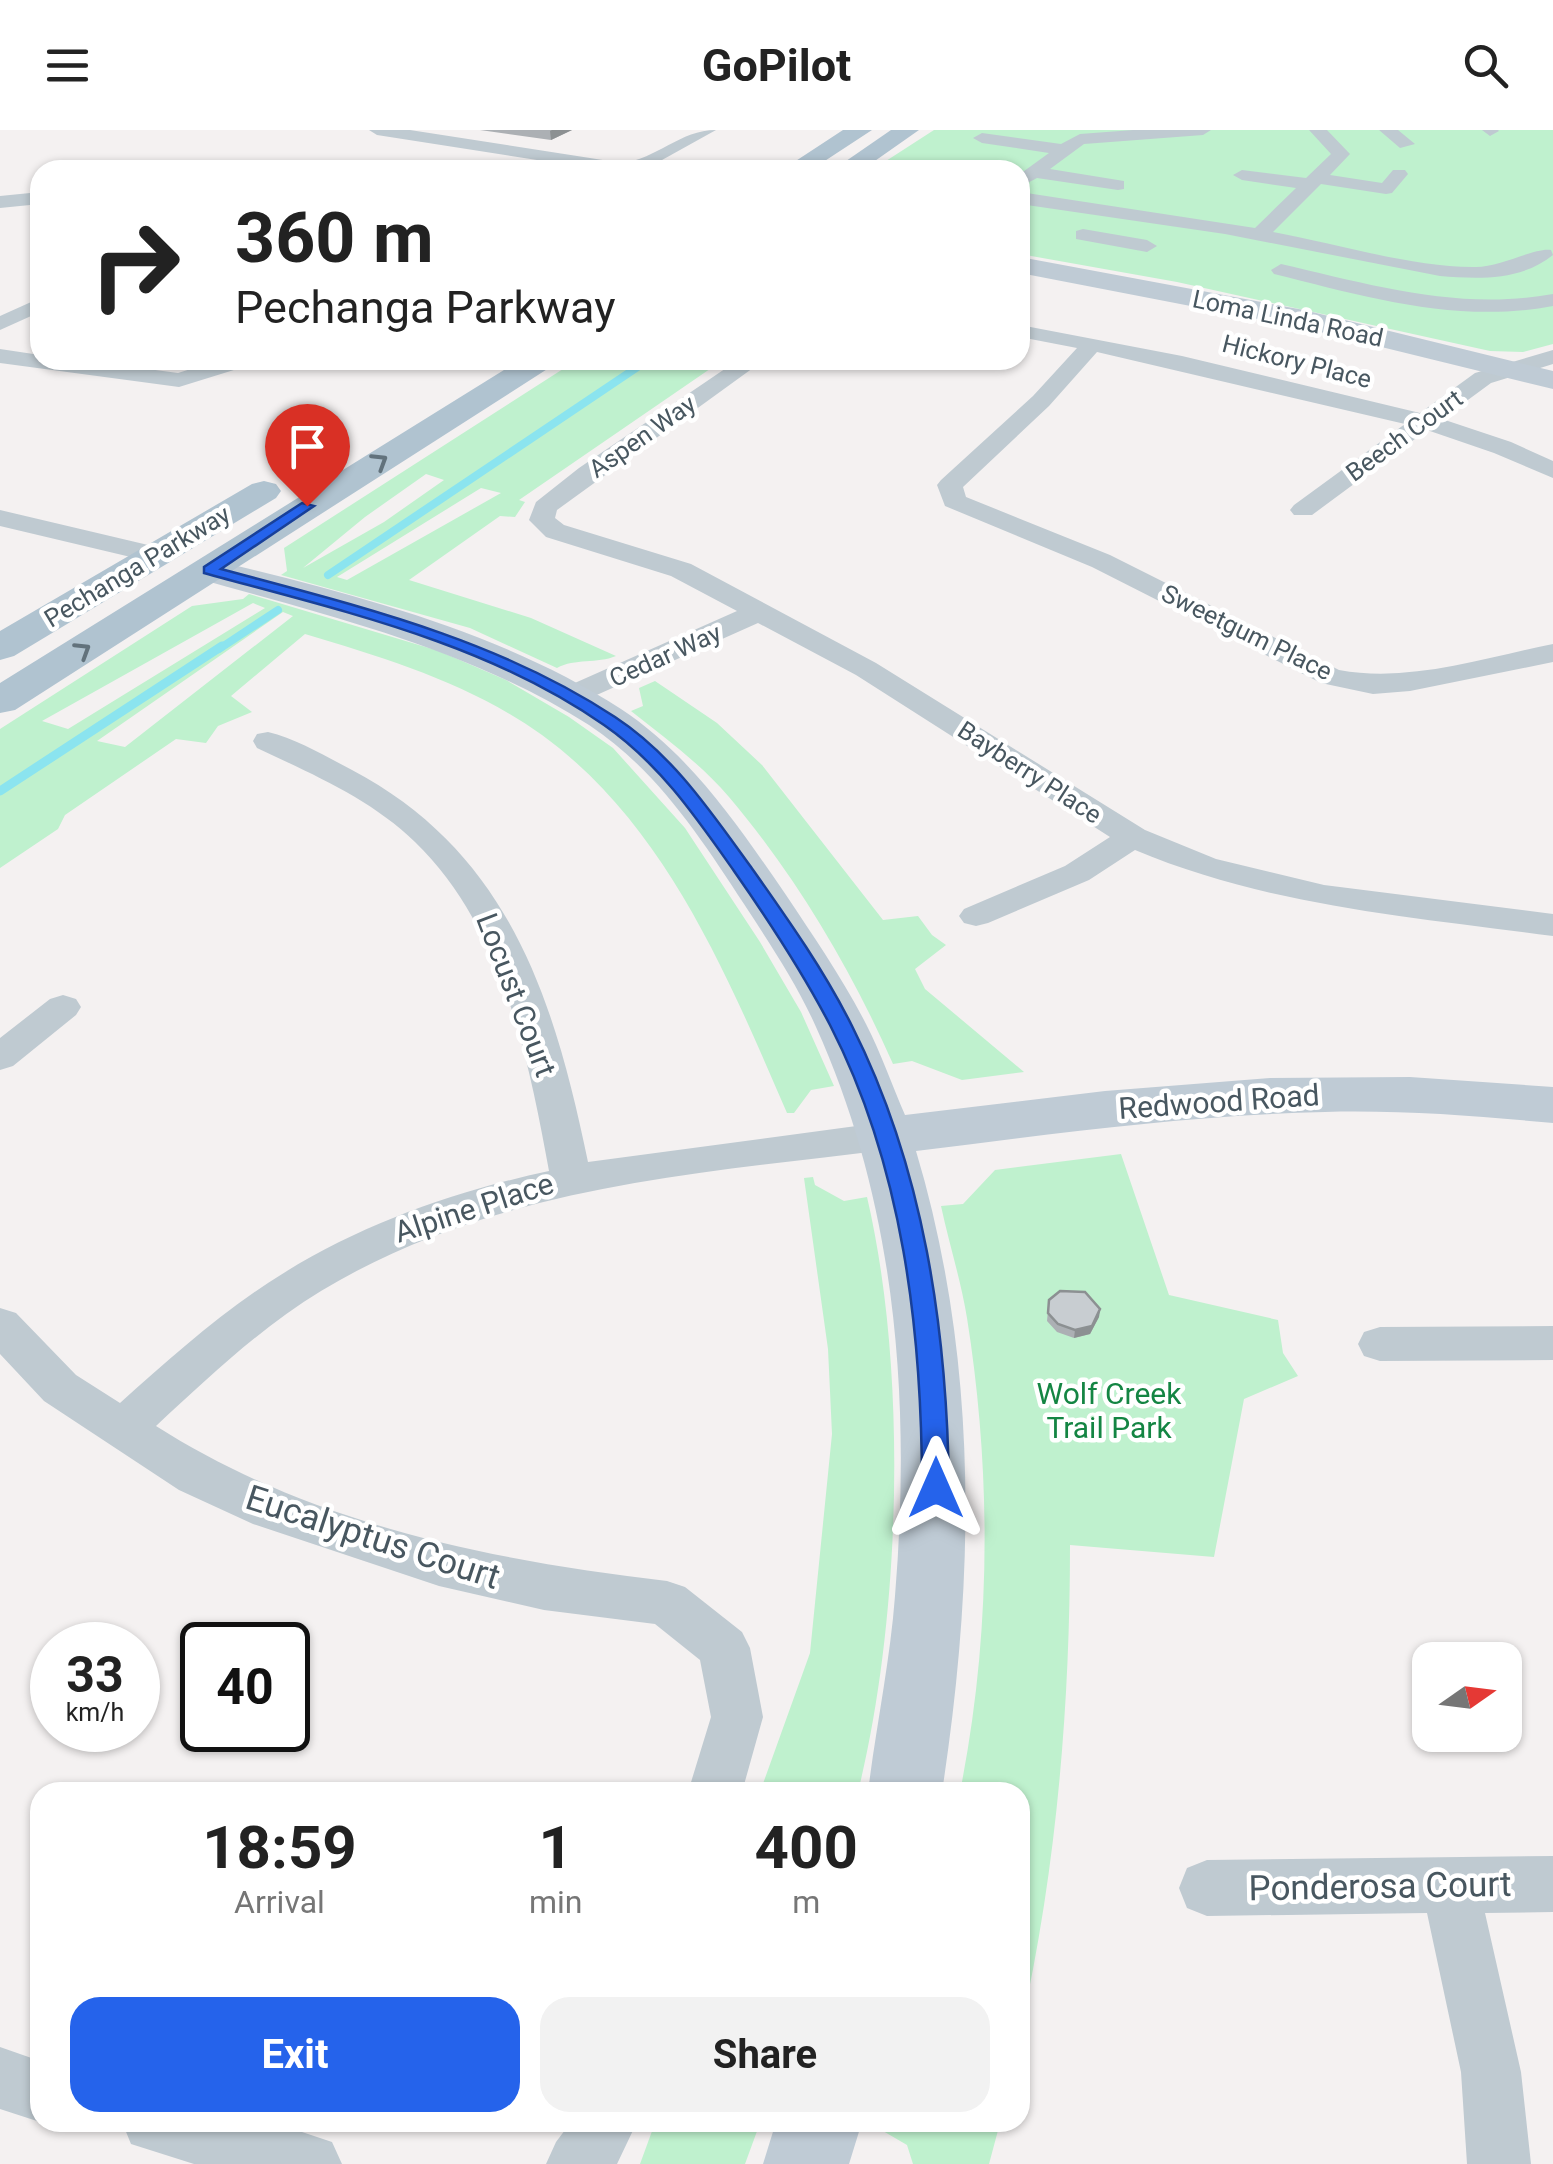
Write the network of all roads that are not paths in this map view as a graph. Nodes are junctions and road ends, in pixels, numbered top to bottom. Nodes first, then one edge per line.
1 (377, 130) edge
2 (708, 130) edge
3 (860, 130) edge
4 (907, 130) edge
5 (1204, 130) edge
6 (1318, 130) edge
7 (1386, 130) edge
8 (1116, 132) edge
9 (982, 138) dead end
10 (1406, 144) dead end
11 (1071, 146) junction
12 (1139, 153) dead end
13 (570, 160) edge
14 (650, 160) edge
15 (810, 160) edge
16 (860, 160) edge
17 (1242, 175) dead end
18 (1030, 177) edge
19 (1030, 182) edge
20 (1313, 182) junction
21 (1030, 184) edge
22 (1118, 184) dead end
23 (1386, 189) dead end
24 (30, 199) edge
25 (1208, 201) dead end
26 (1, 202) edge
27 (1181, 221) junction
28 (1355, 228) dead end
29 (1056, 230) dead end
30 (1260, 234) junction
31 (1147, 246) junction
32 (1319, 246) junction
33 (1551, 246) edge
34 (1128, 263) dead end
35 (1030, 267) edge
36 (1281, 270) junction
37 (1500, 270) junction
38 (1263, 286) dead end
39 (1553, 291) edge
40 (1553, 300) edge
41 (30, 309) edge
42 (0, 324) edge
43 (1030, 332) edge
44 (1092, 344) junction
45 (0, 356) edge
46 (1553, 356) edge
47 (30, 360) edge
48 (1510, 369) junction
49 (104, 370) edge
50 (210, 370) edge
51 (525, 370) edge
52 (737, 370) edge
53 (1553, 380) edge
54 (1424, 422) junction
55 (1553, 472) edge
56 (288, 476) dead end
57 (1303, 510) dead end
58 (0, 518) edge
59 (542, 520) joint
60 (156, 556) junction
61 (209, 570) junction
62 (759, 612) junction
63 (0, 648) edge
64 (1553, 652) edge
65 (570, 696) junction
66 (0, 701) edge
67 (268, 741) dead end
68 (1133, 837) junction
69 (976, 916) dead end
70 (1553, 925) edge
71 (63, 1007) dead end
72 (0, 1057) edge
73 (1553, 1104) edge
74 (886, 1136) junction
75 (571, 1176) junction
76 (0, 1325) edge
77 (1553, 1343) edge
78 (1380, 1344) dead end
79 (124, 1428) junction
80 (717, 1782) edge
81 (907, 1782) edge
82 (1553, 1884) edge
83 (1450, 1886) junction
84 (1207, 1888) dead end
85 (0, 2078) edge
86 (30, 2088) edge
87 (190, 2132) edge
88 (599, 2132) edge
89 (816, 2132) edge
90 (310, 2164) edge
91 (578, 2164) edge
92 (806, 2164) edge
93 (1499, 2164) edge

1 - 13 street
2 - 14 street
3 - 15 main road
4 - 16 main road
5 - 8 street
6 - 20 street
7 - 10 street
8 - 11 street
9 - 11 street
11 - 12 street
11 - 18 street
17 - 20 street
19 - 22 street
20 - 23 street
20 - 30 street
21 - 27 street
24 - 26 street
25 - 27 street
27 - 30 street
27 - 31 street
28 - 32 street
29 - 31 street
30 - 32 street
31 - 34 street
32 - 36 street
32 - 37 street
33 - 37 street
35 - 48 street, Loma Linda Road
36 - 38 street
36 - 40 street
37 - 39 street
41 - 42 street
43 - 44 street, Hickory Place
44 - 54 street, Hickory Place
44 - 64 street, Sweetgum Place
45 - 47 street
46 - 48 street, Beech Court
48 - 53 street, Loma Linda Road
48 - 54 street, Beech Court
49 - 50 street
61 -> 51 main road, Pechanga Parkway
52 - 59 street, Aspen Way
54 - 55 street, Hickory Place
54 - 57 street, Beech Court
56 - 60 main road, Pechanga Parkway
58 - 60 street
59 - 62 street, Bayberry Place
60 - 61 main road
60 - 63 main road, Pechanga Parkway
61 - 65 street
66 -> 61 main road, Pechanga Parkway
62 - 65 street, Cedar Way
62 - 68 street, Bayberry Place
65 - 74 street
67 - 75 street, Locust Court
68 - 69 street
68 - 70 street, Bayberry Place
71 - 72 street
73 - 74 street, Redwood Road
74 - 75 street, Alpine Place
74 - 81 street
75 - 79 street, Alpine Place
76 - 79 street, Eucalyptus Court
77 - 78 street
79 - 80 street, Eucalyptus Court
82 - 83 street, Ponderosa Court
83 - 84 street, Ponderosa Court
83 - 93 street
85 - 86 street
87 - 90 street
88 - 91 street
89 - 92 street

